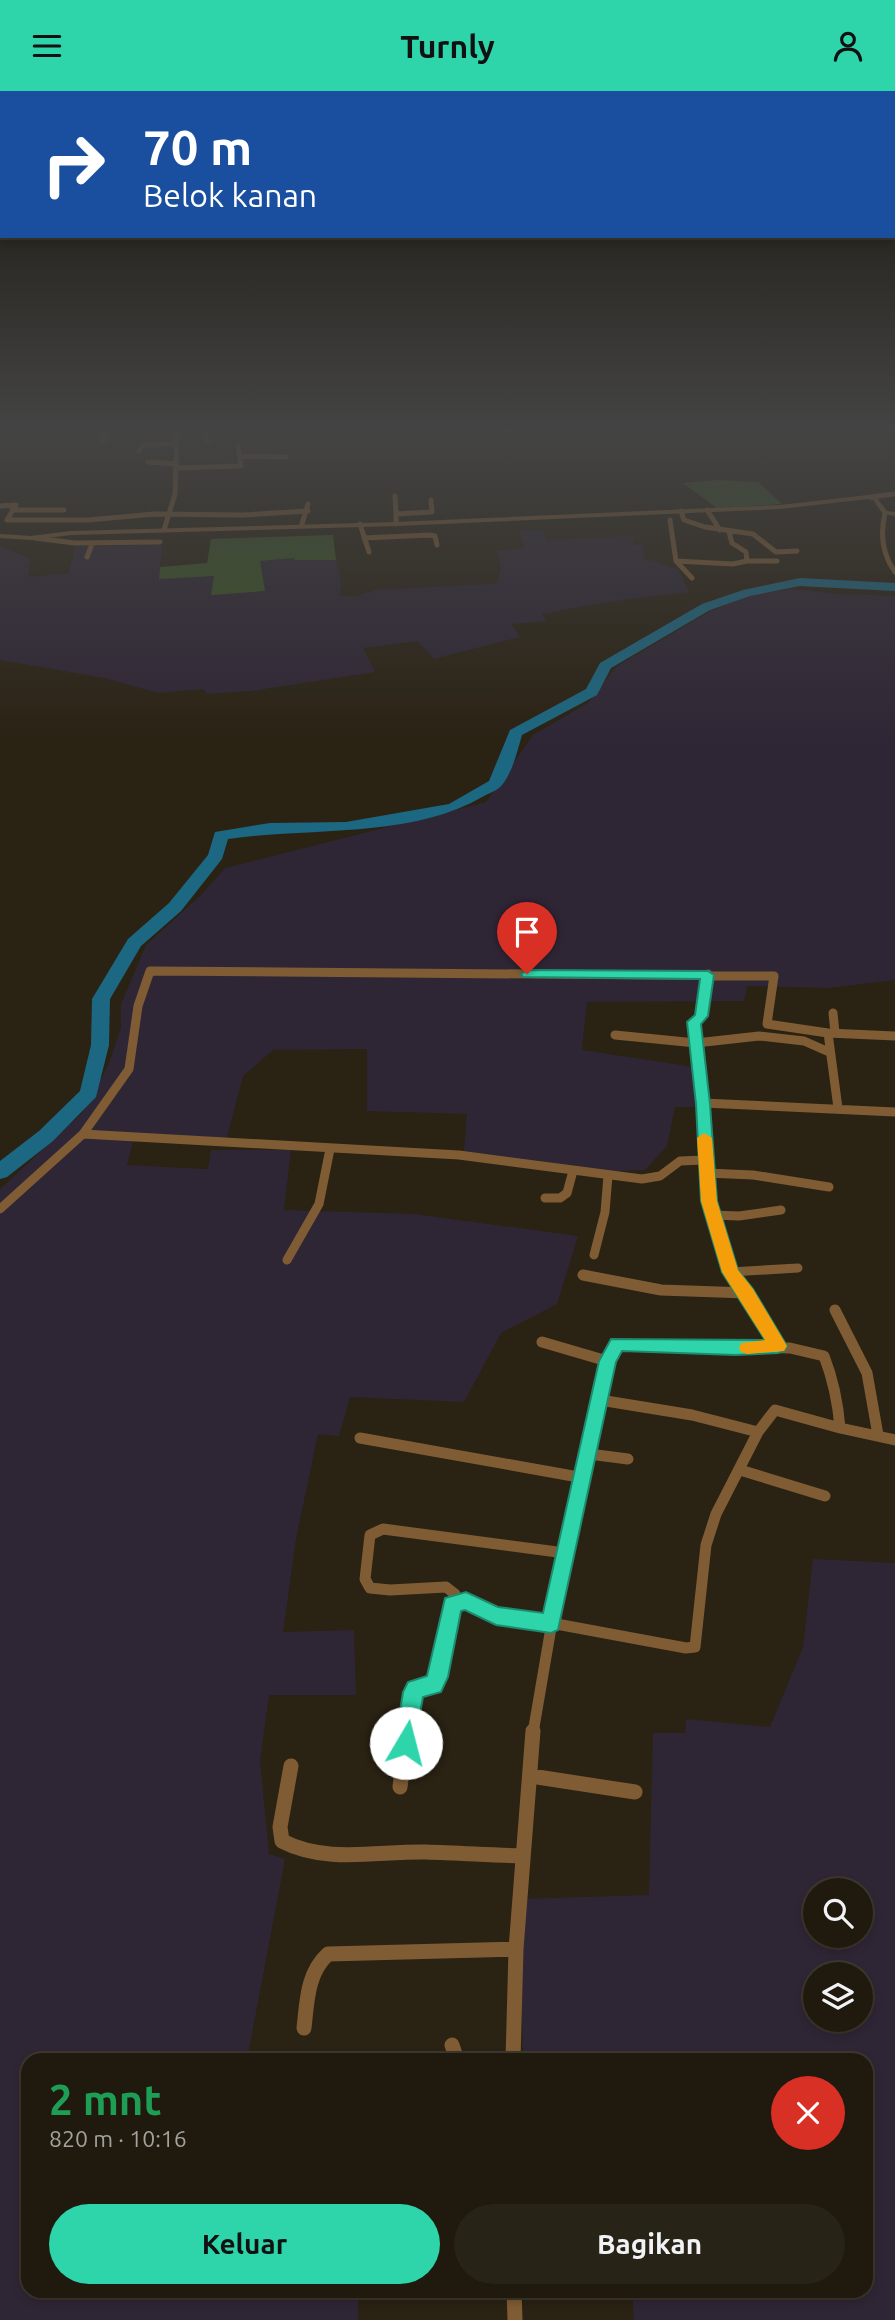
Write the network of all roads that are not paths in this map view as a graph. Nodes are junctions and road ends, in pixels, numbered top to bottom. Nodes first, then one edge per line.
1 (42, 536) edge
2 (364, 536) edge
3 (432, 536) edge
4 (672, 536) edge
5 (730, 536) edge
6 (756, 536) edge
7 (882, 536) edge
8 (160, 542) dead end
9 (92, 544) junction
10 (437, 545) dead end
11 (797, 551) dead end
12 (369, 552) dead end
13 (87, 557) dead end
14 (676, 561) junction
15 (747, 561) junction
16 (777, 561) dead end
17 (895, 572) edge
18 (692, 578) dead end
19 (708, 975) junction
20 (832, 1013) dead end
21 (832, 1033) junction
22 (615, 1035) dead end
23 (895, 1036) edge
24 (696, 1042) junction
25 (829, 1052) junction
26 (703, 1104) junction
27 (838, 1108) junction
28 (895, 1112) edge
29 (83, 1134) junction
30 (330, 1149) junction
31 (705, 1160) junction
32 (573, 1171) junction
33 (706, 1173) junction
34 (608, 1176) junction
35 (829, 1187) dead end
36 (545, 1198) dead end
37 (0, 1209) edge
38 (781, 1210) dead end
39 (712, 1215) junction
40 (594, 1255) dead end
41 (288, 1260) dead end
42 (798, 1268) dead end
43 (730, 1272) junction
44 (583, 1275) dead end
45 (747, 1293) junction
46 (835, 1310) dead end
47 (542, 1342) dead end
48 (778, 1346) junction
49 (607, 1361) junction
50 (600, 1400) junction
51 (840, 1428) junction
52 (758, 1432) junction
53 (878, 1435) junction
54 (360, 1438) dead end
55 (895, 1440) edge
56 (589, 1454) junction
57 (628, 1459) dead end
58 (740, 1470) junction
59 (584, 1478) junction
60 (825, 1496) dead end
61 (565, 1553) junction
62 (456, 1602) junction
63 (551, 1623) junction
64 (291, 1766) dead end
65 (531, 1776) junction
66 (400, 1787) dead end
67 (635, 1792) dead end
68 (523, 1856) junction
69 (516, 1949) junction
70 (304, 2028) dead end
71 (513, 2053) edge
72 (514, 2298) edge
73 (515, 2320) edge

1 - 9 street
2 - 12 street
3 - 10 street
4 - 14 street
5 - 15 street
6 - 11 street
7 - 17 street
8 - 9 street
9 - 13 street
14 - 15 street
14 - 18 street
15 - 16 street
19 - 21 street
19 - 24 street
19 - 29 street
20 - 21 street
21 - 23 street
21 - 25 street
22 - 24 street
24 - 25 street
24 - 26 street
25 - 27 street
26 - 27 street
26 - 31 street
27 - 28 street
29 - 30 street
29 - 37 street
30 - 32 street
30 - 41 street
31 - 33 street
31 - 34 street
32 - 34 street
32 - 36 street
33 - 35 street
33 - 39 street
34 - 40 street
38 - 39 street
39 - 43 street
42 - 43 street
43 - 45 street
44 - 45 street
45 - 48 street
46 - 53 street
47 - 49 street
48 - 49 street
48 - 51 street
49 - 50 street
50 - 52 street
50 - 56 street
51 - 52 street
51 - 53 street
52 - 58 street
53 - 55 street
54 - 59 street
56 - 57 street
56 - 59 street
58 - 60 street
58 - 63 street
59 - 61 street
61 - 62 street
61 - 63 street
62 - 63 street
62 - 66 street
63 - 65 street
64 - 68 street
65 - 67 street
65 - 68 street
68 - 69 street
69 - 70 street
69 - 71 street
72 - 73 street

